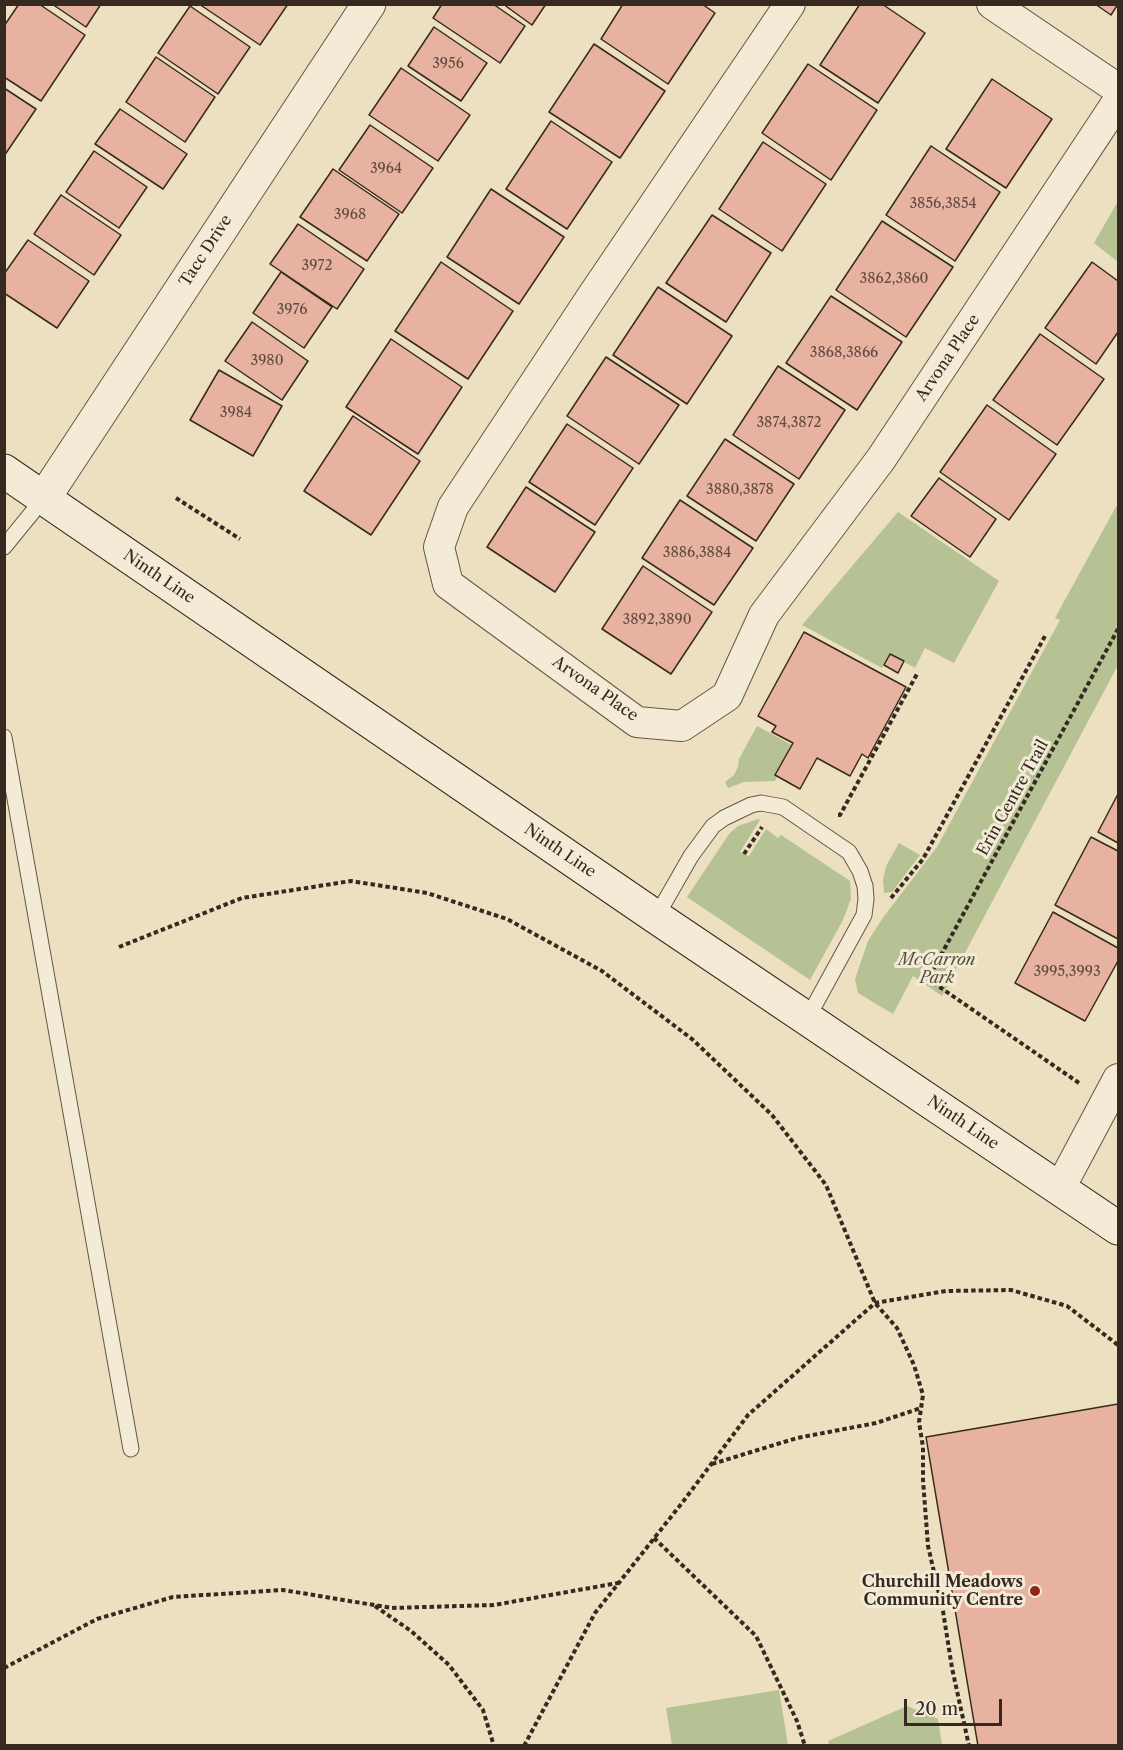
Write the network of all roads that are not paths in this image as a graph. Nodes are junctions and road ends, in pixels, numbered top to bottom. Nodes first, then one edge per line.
1 (369, 4) edge
2 (790, 4) edge
3 (992, 4) edge
4 (1119, 89) edge
5 (1119, 101) edge
6 (4, 471) edge
7 (44, 498) junction
8 (4, 547) edge
9 (4, 737) edge
10 (656, 917) junction
11 (807, 1019) junction
12 (1119, 1079) edge
13 (1060, 1188) junction
14 (1119, 1228) edge
15 (131, 1449) dead end

1 - 7 main road, Tacc Drive
2 - 5 street, Arvona Place
3 - 4 street
6 - 7 main road, Ninth Line
7 - 8 lane
7 - 10 main road, Ninth Line
9 - 15 lane
10 - 11 main road, Ninth Line
10 - 11 lane
11 - 13 main road, Ninth Line
12 - 13 street
13 - 14 main road, Ninth Line

